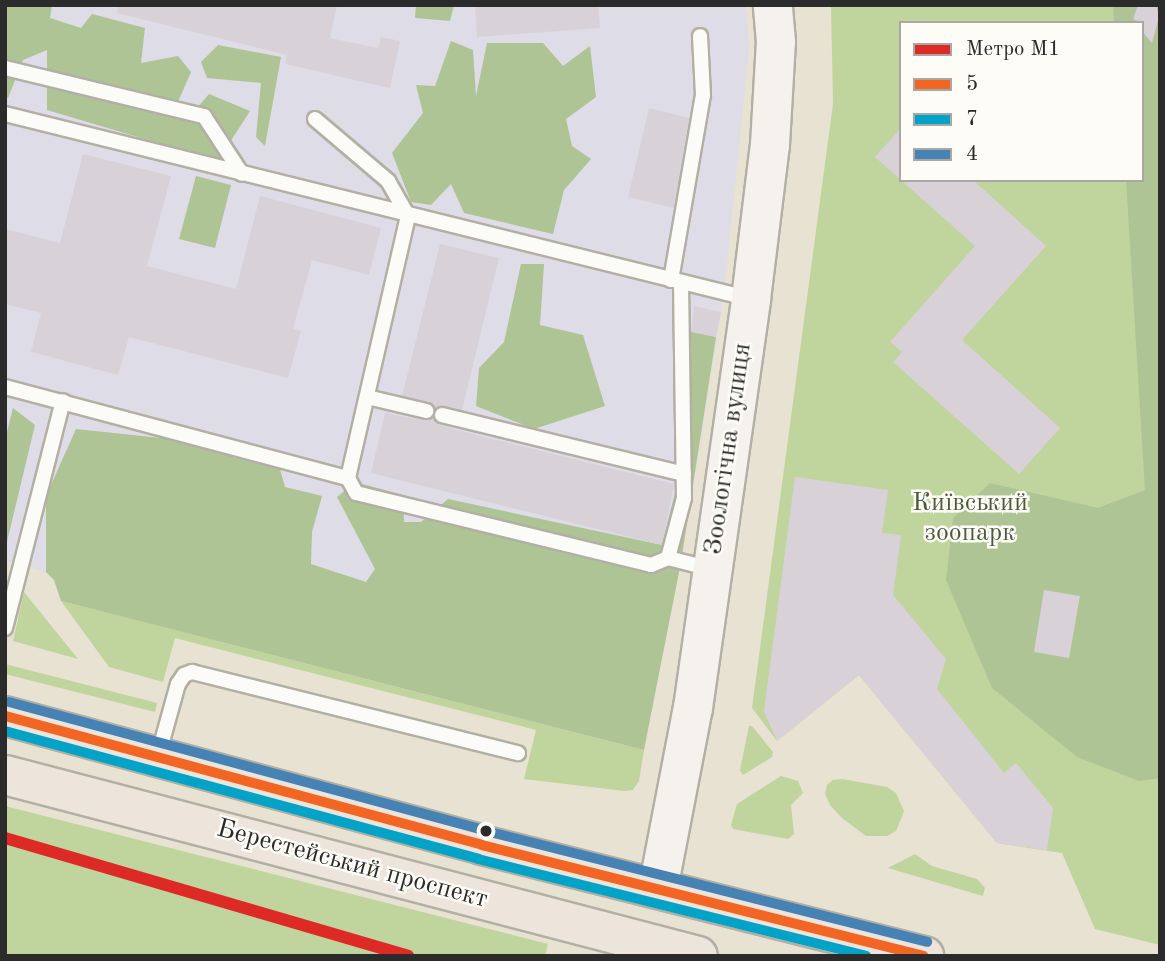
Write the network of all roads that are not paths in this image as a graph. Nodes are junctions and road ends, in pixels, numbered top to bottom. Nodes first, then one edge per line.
1 (773, 5) edge
2 (700, 36) dead end
3 (5, 68) edge
4 (5, 114) edge
5 (315, 119) dead end
6 (242, 174) junction
7 (408, 216) junction
8 (676, 281) junction
9 (751, 299) junction
10 (5, 387) edge
11 (367, 397) junction
12 (62, 401) junction
13 (426, 411) dead end
14 (442, 415) dead end
15 (684, 474) junction
16 (348, 478) junction
17 (668, 558) junction
18 (711, 569) junction
19 (5, 628) edge
20 (5, 716) edge
21 (518, 753) dead end
22 (158, 757) junction
23 (5, 775) edge
24 (659, 889) junction
25 (698, 956) edge
26 (924, 956) edge

1 - 9 street, Зоологічна вулиця
2 - 8 lane
3 - 6 lane
4 - 6 lane
5 - 7 lane
6 - 7 lane
7 - 8 lane
7 - 11 lane
8 - 9 lane
8 - 15 lane
9 - 18 street, Зоологічна вулиця
10 - 12 lane
11 - 13 lane
11 - 16 lane
12 - 16 lane
12 - 19 lane
14 - 15 lane
15 - 17 lane
16 - 17 lane
17 - 18 lane
18 - 24 street, Зоологічна вулиця
20 - 22 main road, Берестейський проспект
21 - 22 lane
22 - 24 main road, Берестейський проспект
23 - 25 main road, Берестейський проспект
24 - 26 main road, Берестейський проспект

